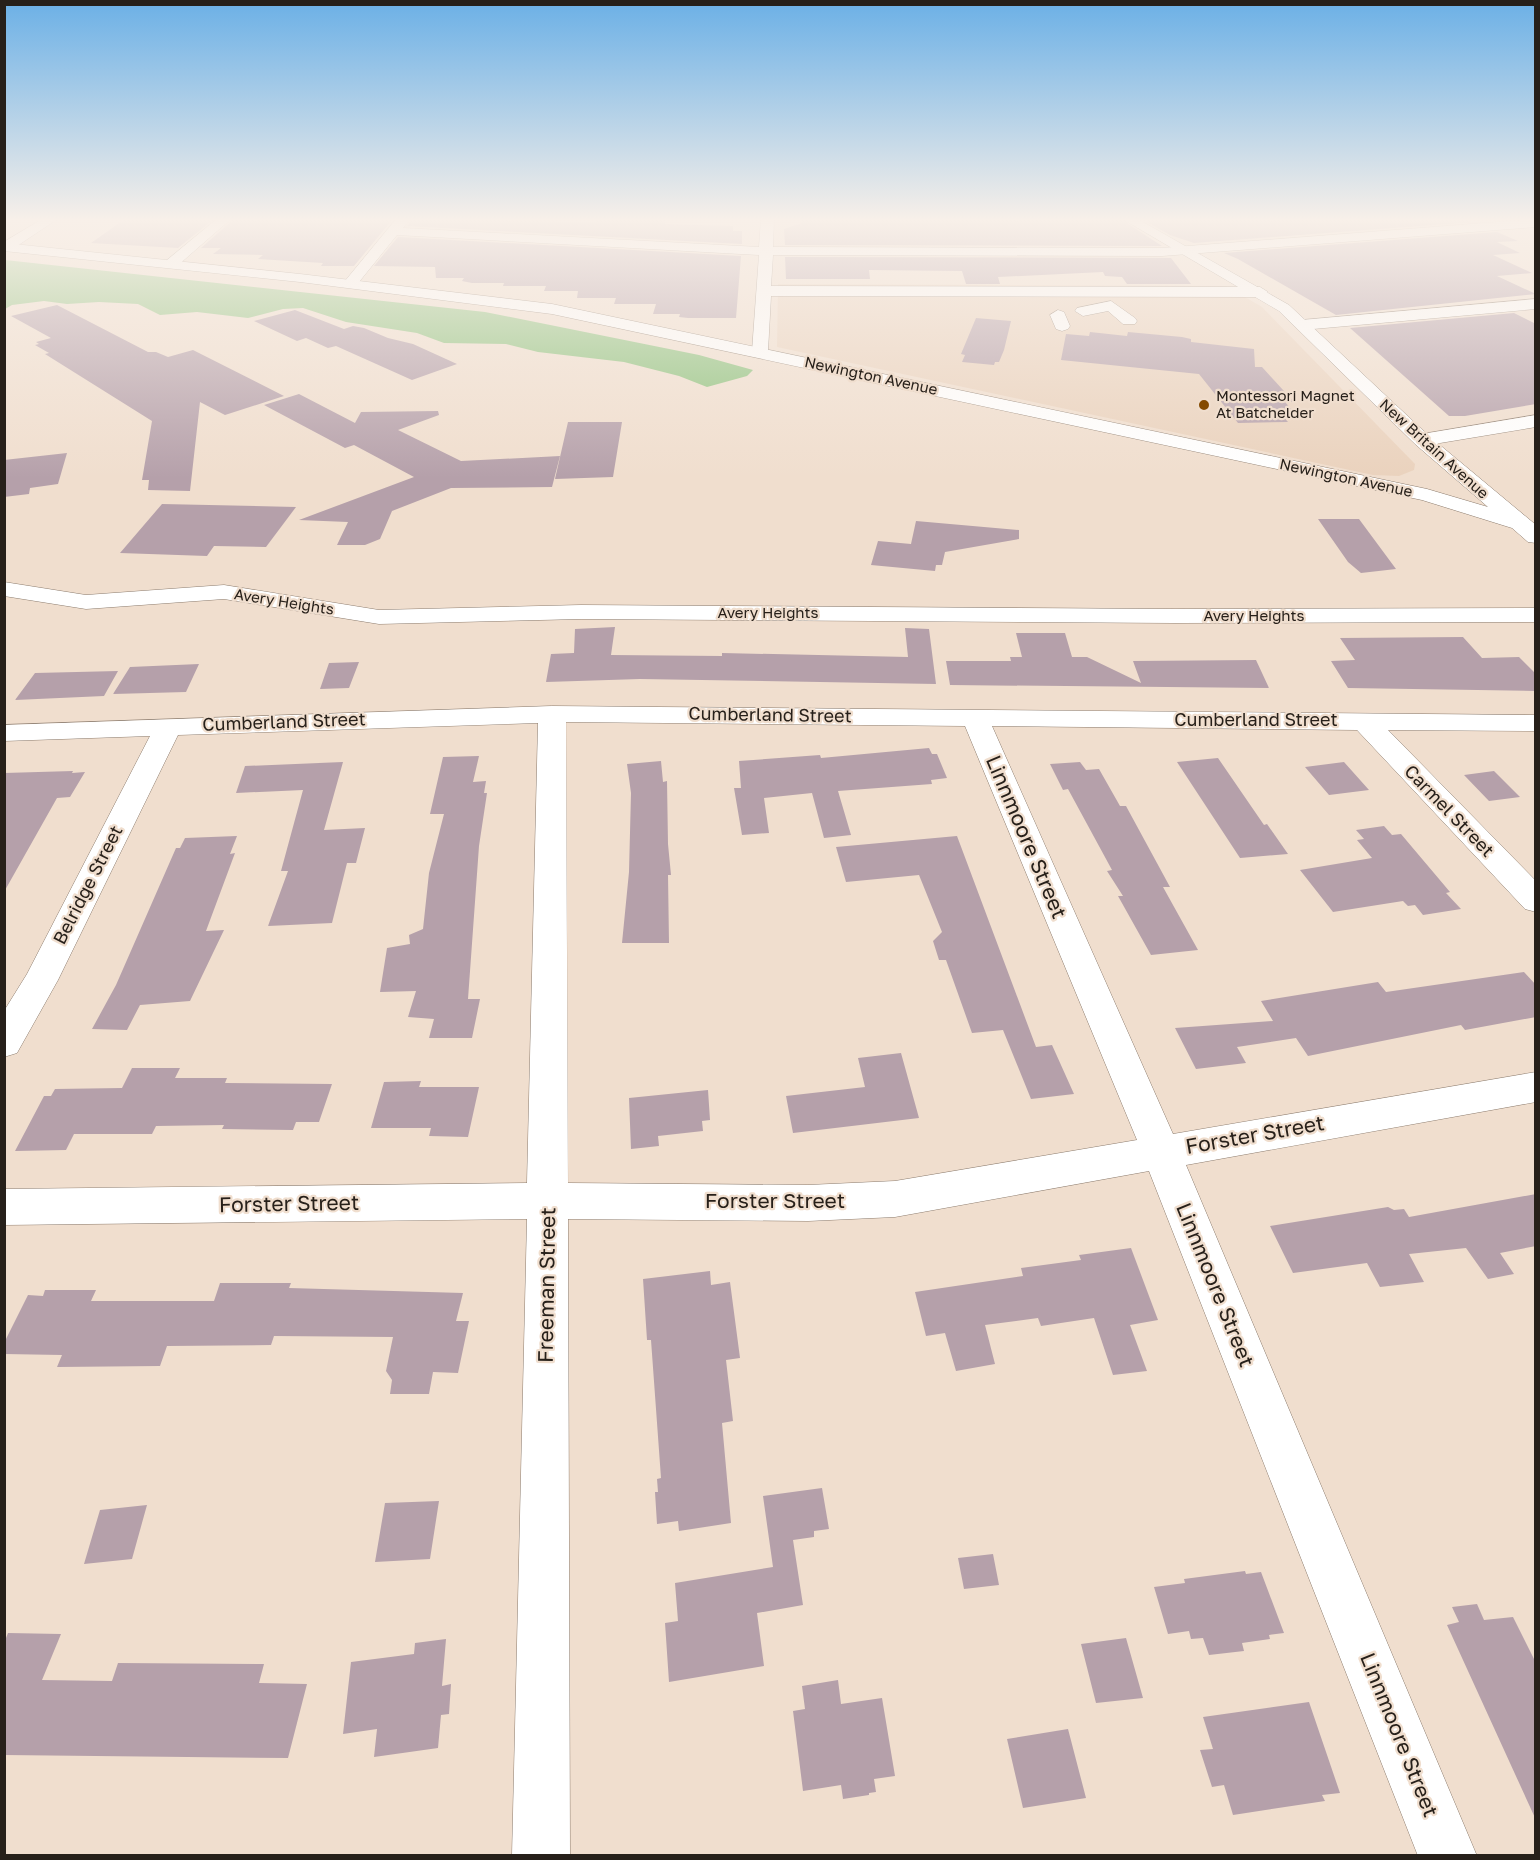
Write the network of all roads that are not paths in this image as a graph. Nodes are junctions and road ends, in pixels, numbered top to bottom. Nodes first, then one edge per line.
1 (518, 305) edge
2 (763, 305) edge
3 (1279, 305) edge
4 (1527, 305) edge
5 (1054, 318) dead end
6 (1129, 321) dead end
7 (1302, 325) junction
8 (760, 351) junction
9 (1536, 421) edge
10 (1422, 440) junction
11 (1525, 522) edge
12 (1536, 530) edge
13 (1536, 537) edge
14 (4, 590) edge
15 (1536, 615) edge
16 (552, 714) junction
17 (975, 718) junction
18 (1363, 720) junction
19 (1536, 723) edge
20 (169, 726) junction
21 (4, 733) edge
22 (1536, 901) edge
23 (4, 1043) edge
24 (1536, 1087) edge
25 (1161, 1151) junction
26 (548, 1201) junction
27 (4, 1207) edge
28 (541, 1856) edge
29 (1448, 1856) edge

1 - 8 street, Newington Avenue
2 - 8 street
3 - 7 street, New Britain Avenue
4 - 7 street
5 - 6 street
7 - 10 street, New Britain Avenue
8 - 11 street, Newington Avenue
9 - 10 street
10 - 11 street, New Britain Avenue
11 - 12 street
11 - 13 street, New Britain Avenue
14 - 15 street, Avery Heights
16 - 17 street, Cumberland Street
16 - 20 street, Cumberland Street
16 - 26 street, Freeman Street
17 - 18 street, Cumberland Street
17 - 25 street, Linnmoore Street
18 - 19 street, Cumberland Street
18 - 22 street, Carmel Street
20 - 21 street, Cumberland Street
20 - 23 street, Belridge Street
24 - 25 street, Forster Street
25 - 26 street, Forster Street
25 - 29 street, Linnmoore Street
26 - 27 street, Forster Street
26 - 28 street, Freeman Street

